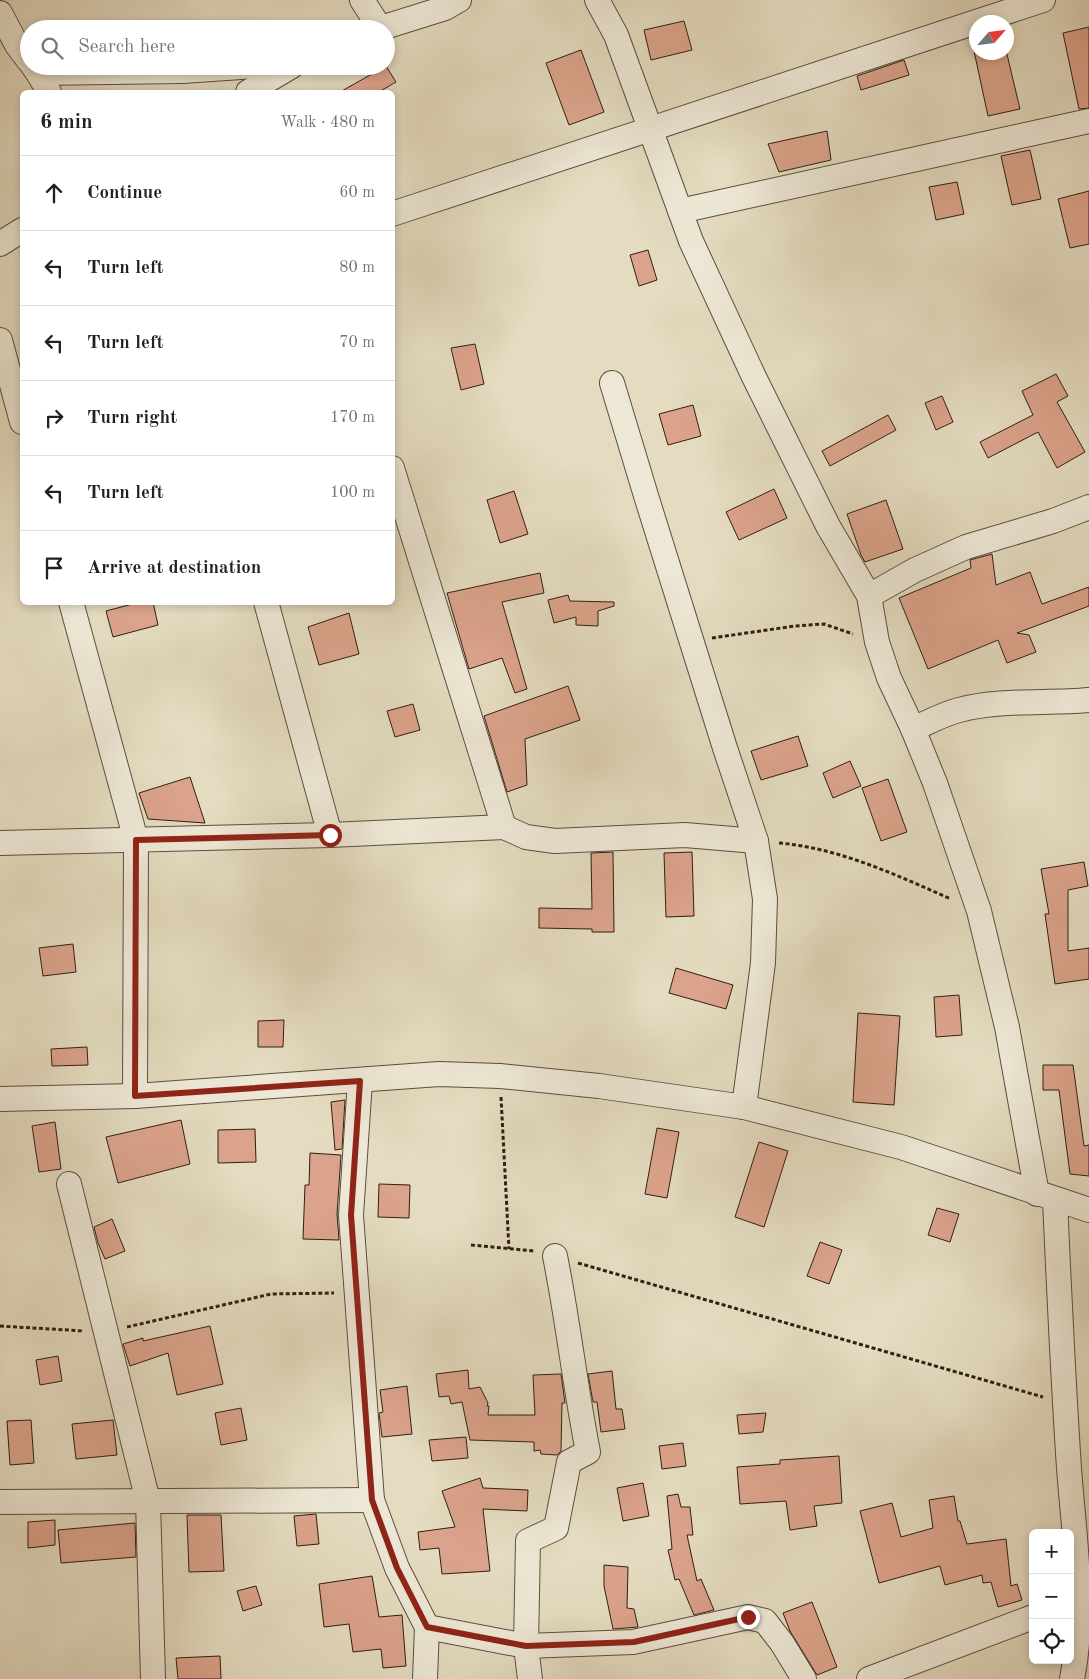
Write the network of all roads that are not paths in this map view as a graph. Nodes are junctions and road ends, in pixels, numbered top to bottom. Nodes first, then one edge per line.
1 (362, 0) edge
2 (459, 0) edge
3 (597, 0) edge
4 (1043, 0) edge
5 (0, 13) edge
6 (374, 20) edge
7 (395, 23) edge
8 (20, 50) edge
9 (277, 75) edge
10 (251, 90) edge
11 (1089, 121) edge
12 (650, 129) junction
13 (680, 211) junction
14 (395, 213) edge
15 (20, 231) edge
16 (0, 244) edge
17 (10, 352) edge
18 (612, 383) dead end
19 (20, 410) edge
20 (395, 478) edge
21 (1089, 507) edge
22 (869, 596) junction
23 (72, 605) edge
24 (267, 605) edge
25 (1089, 700) edge
26 (912, 729) junction
27 (504, 827) junction
28 (330, 835) junction
29 (136, 840) junction
30 (756, 841) junction
31 (0, 843) edge
32 (360, 1081) junction
33 (135, 1096) junction
34 (0, 1099) edge
35 (744, 1107) junction
36 (69, 1184) dead end
37 (1046, 1197) junction
38 (1089, 1210) edge
39 (555, 1256) road end
40 (372, 1500) junction
41 (0, 1502) edge
42 (148, 1502) junction
43 (1073, 1574) edge
44 (1074, 1601) edge
45 (1029, 1619) edge
46 (427, 1627) junction
47 (526, 1646) junction
48 (153, 1679) edge
49 (425, 1679) edge
50 (530, 1679) edge
51 (804, 1679) edge
52 (869, 1679) edge
53 (1072, 1679) edge

1 - 6 street
2 - 7 street
3 - 12 street
4 - 12 street
5 - 8 street
9 - 10 street
11 - 13 street
12 - 13 street
12 - 14 street
13 - 22 street
15 - 16 street
17 - 19 street
18 - 30 street
20 - 27 street
21 - 22 street
22 - 26 street
23 - 29 street
24 - 28 street
25 - 26 street
26 - 37 street
27 - 28 street
27 - 30 street
28 - 29 street
29 - 31 street
29 - 33 street
30 - 35 street
32 - 33 street
32 - 35 street
32 - 40 street
33 - 34 street
35 - 37 street
36 - 42 street
37 - 38 street
37 - 43 street
39 - 47 street
40 - 42 street
40 - 46 street
41 - 42 street
42 - 48 street
44 - 53 street
45 - 52 street
46 - 47 street
46 - 49 street
47 - 50 street
47 - 51 street

